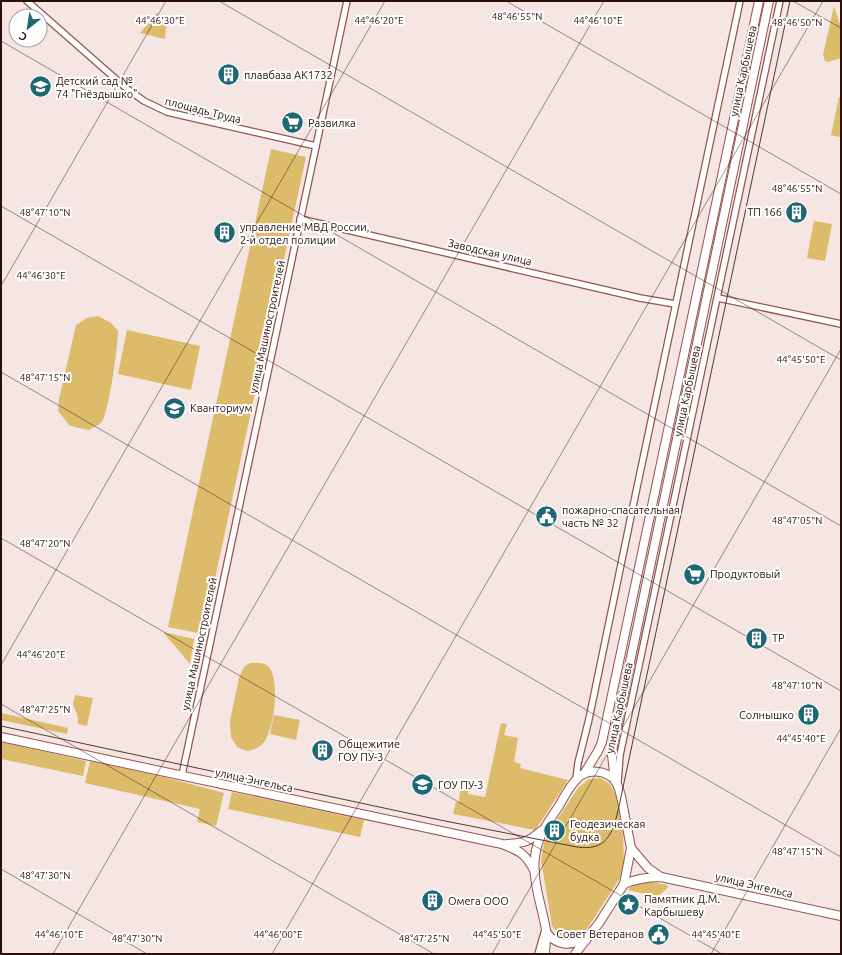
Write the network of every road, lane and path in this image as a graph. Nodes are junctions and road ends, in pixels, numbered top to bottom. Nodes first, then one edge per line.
1 (28, 1) edge
2 (347, 1) edge
3 (740, 1) edge
4 (759, 1) edge
5 (769, 1) edge
6 (780, 1) edge
7 (316, 146) junction
8 (300, 219) junction
9 (718, 298) junction
10 (675, 304) junction
11 (841, 324) edge
12 (1, 737) edge
13 (584, 774) junction
14 (182, 775) junction
15 (576, 779) junction
16 (616, 784) junction
17 (543, 830) junction
18 (502, 844) junction
19 (631, 848) junction
20 (535, 872) junction
21 (661, 877) junction
22 (624, 884) junction
23 (841, 916) edge
24 (546, 930) junction
25 (586, 940) junction
26 (538, 954) edge
27 (545, 954) edge
28 (575, 954) edge
29 (580, 954) edge

1 - 7 street, площадь Труда
2 - 7 street, улица Машиностроителей
3 - 10 street, улица Карбышева
4 - 13 street, улица Карбышева
5 - 16 street, улица Карбышева
6 - 9 street, улица Карбышева
7 - 8 street, улица Машиностроителей
8 - 10 street, Заводская улица
8 - 14 street, улица Машиностроителей
9 - 11 street
9 - 16 street, улица Карбышева
10 - 15 street, улица Карбышева
12 - 14 street, улица Энгельса
13 - 15 street, улица Карбышева
13 - 16 street, улица Карбышева
14 - 18 street, улица Энгельса
15 - 17 street, улица Карбышева
16 - 19 street, улица Карбышева
17 - 18 street, улица Энгельса
17 - 20 street, улица Карбышева
18 - 20 street, улица Энгельса
19 - 21 street, улица Энгельса
19 - 22 street, улица Карбышева
20 - 24 street, улица Карбышева
21 - 22 street, улица Энгельса
21 - 23 street, улица Энгельса
22 - 25 street, улица Карбышева
24 - 25 street
24 - 26 street
24 - 27 street, улица Карбышева
25 - 28 street, улица Карбышева
25 - 29 street, улица Карбышева

